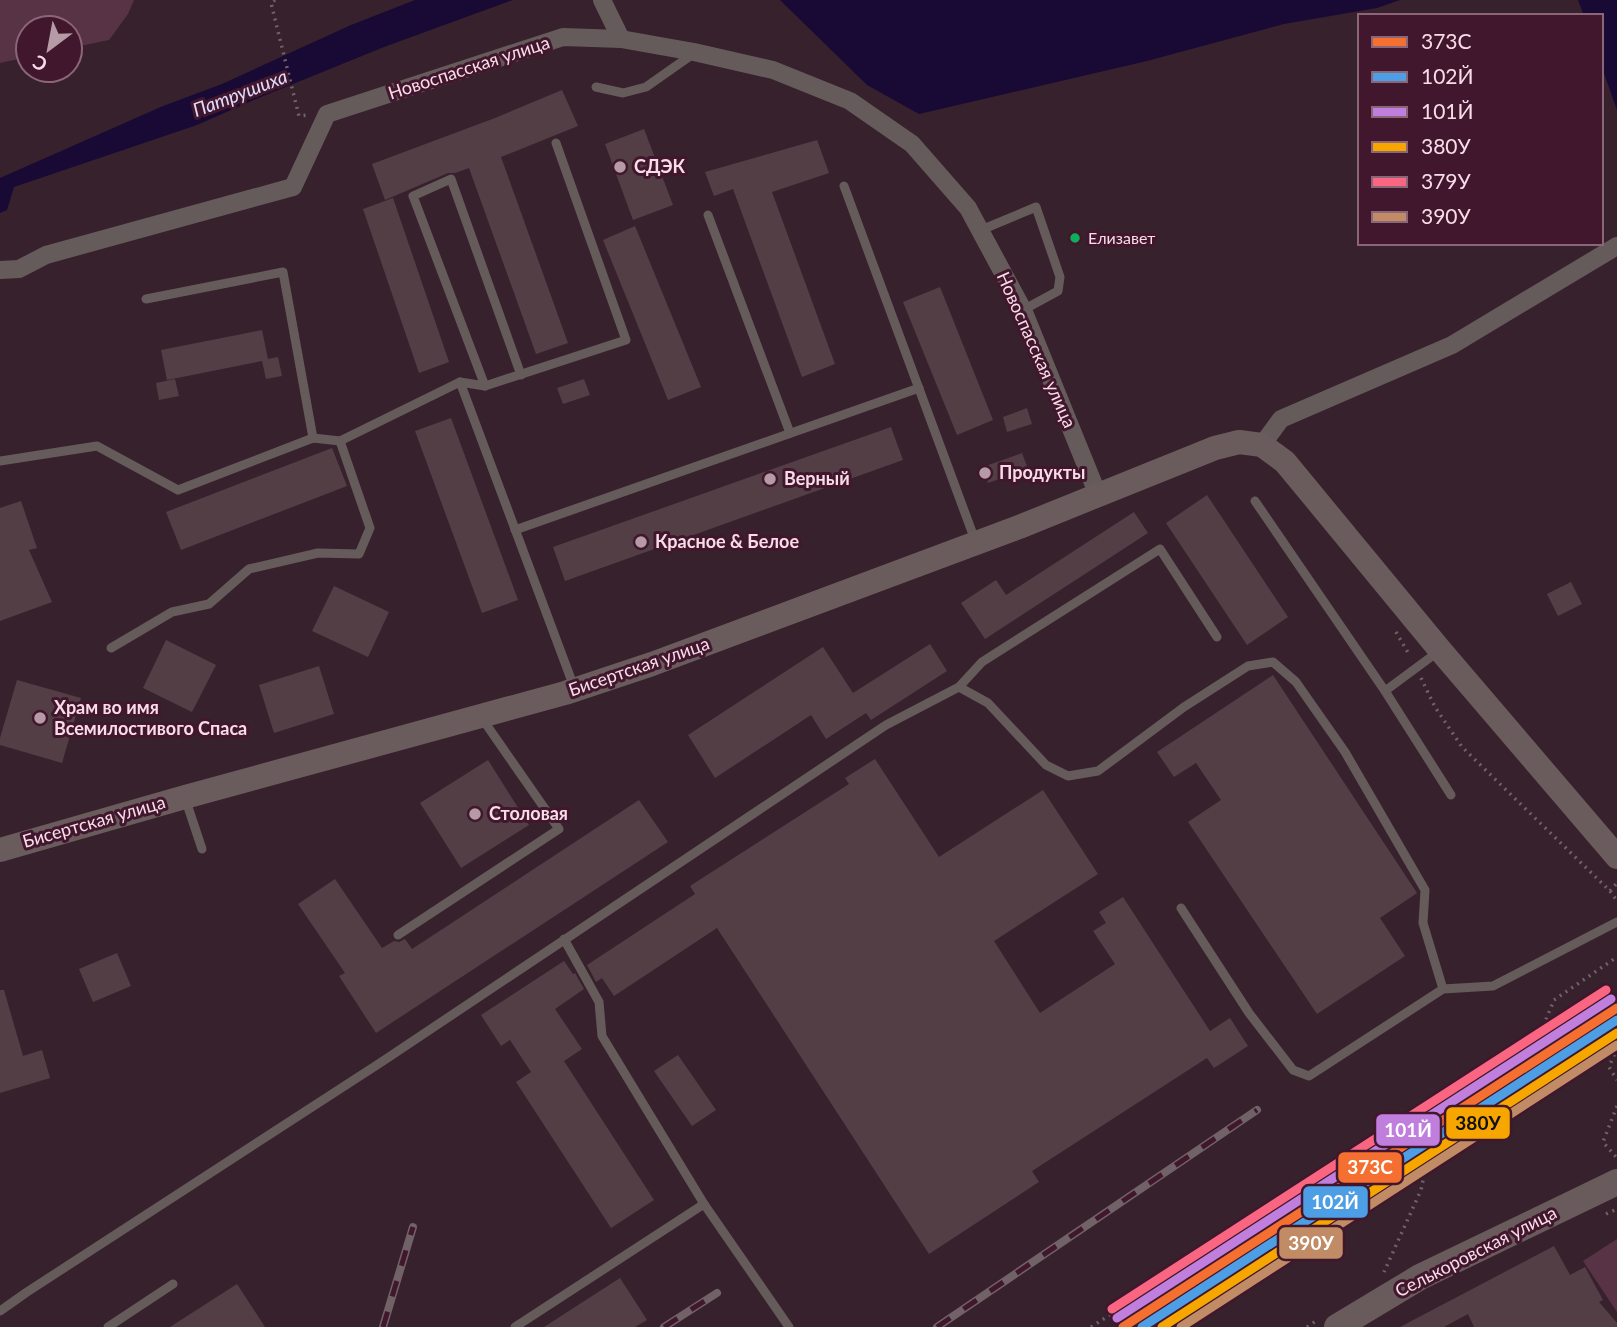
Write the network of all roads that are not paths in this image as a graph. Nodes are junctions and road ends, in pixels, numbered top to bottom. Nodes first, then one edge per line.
1 (602, 0) edge
2 (621, 39) junction
3 (694, 52) junction
4 (596, 87) dead end
5 (556, 143) dead end
6 (844, 186) dead end
7 (708, 215) dead end
8 (981, 230) junction
9 (1617, 246) edge
10 (0, 270) edge
11 (146, 299) dead end
12 (1023, 310) junction
13 (521, 375) junction
14 (460, 382) junction
15 (485, 386) junction
16 (919, 388) junction
17 (790, 433) junction
18 (313, 438) junction
19 (340, 441) junction
20 (1262, 445) junction
21 (0, 461) edge
22 (1098, 495) junction
23 (1255, 501) dead end
24 (515, 530) junction
25 (976, 542) junction
26 (1217, 637) dead end
27 (111, 648) dead end
28 (1440, 650) junction
29 (958, 687) junction
30 (575, 690) junction
31 (1385, 691) junction
32 (480, 715) junction
33 (1451, 795) dead end
34 (185, 797) junction
35 (202, 849) dead end
36 (0, 850) edge
37 (1617, 857) edge
38 (1181, 908) dead end
39 (1617, 922) edge
40 (398, 935) dead end
41 (564, 939) junction
42 (1443, 989) junction
43 (1617, 1182) edge
44 (704, 1204) junction
45 (173, 1284) dead end
46 (0, 1311) edge
47 (1327, 1324) edge
48 (108, 1327) edge
49 (515, 1327) edge
50 (789, 1327) edge

1 - 2 street
2 - 3 street, Новоспасская улица
2 - 10 street, Новоспасская улица
3 - 4 lane
3 - 8 street, Новоспасская улица
5 - 13 lane
6 - 16 lane
7 - 17 lane
8 - 12 street, Новоспасская улица
8 - 12 lane
9 - 20 street
11 - 18 lane
12 - 22 street, Новоспасская улица
13 - 15 lane
13 - 15 lane
14 - 15 lane
14 - 19 lane
14 - 24 lane
16 - 17 lane
16 - 25 lane
17 - 24 lane
18 - 19 lane
18 - 21 lane
19 - 27 lane
20 - 22 main road, Бисертская улица
20 - 28 main road
22 - 25 main road, Бисертская улица
23 - 31 lane
24 - 30 lane
25 - 30 main road, Бисертская улица
26 - 29 lane
28 - 31 lane
28 - 37 main road
29 - 41 lane
29 - 42 lane
30 - 32 main road, Бисертская улица
31 - 33 lane
32 - 34 main road, Бисертская улица
32 - 40 lane
34 - 35 lane
34 - 36 main road, Бисертская улица
38 - 42 lane
39 - 42 lane
41 - 44 lane
41 - 46 lane
43 - 47 main road, Селькоровская улица
44 - 49 lane
44 - 50 lane
45 - 48 lane

